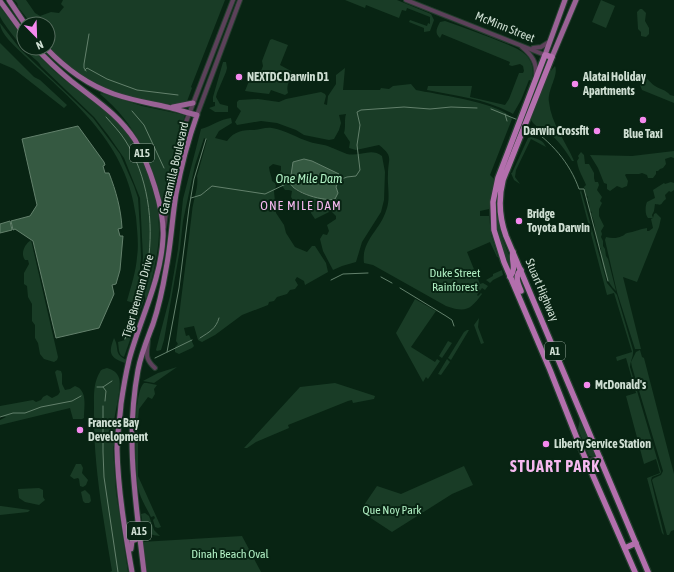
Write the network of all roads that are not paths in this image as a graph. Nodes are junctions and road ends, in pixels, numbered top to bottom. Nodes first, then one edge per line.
1 (9, 0) edge
2 (233, 0) edge
3 (240, 0) edge
4 (406, 0) edge
5 (565, 0) edge
6 (576, 0) edge
7 (0, 1) edge
8 (20, 16) edge
9 (16, 23) edge
10 (549, 42) junction
11 (515, 43) junction
12 (528, 48) junction
13 (545, 55) junction
14 (45, 56) edge
15 (55, 56) edge
16 (552, 57) junction
17 (534, 84) junction
18 (193, 103) junction
19 (168, 107) junction
20 (525, 114) junction
21 (189, 115) junction
22 (196, 117) junction
23 (521, 126) junction
24 (163, 238) junction
25 (513, 251) junction
26 (521, 270) junction
27 (510, 277) junction
28 (529, 320) junction
29 (148, 335) junction
30 (561, 366) junction
31 (155, 368) dead end
32 (550, 370) junction
33 (600, 458) junction
34 (588, 463) junction
35 (140, 538) junction
36 (636, 543) junction
37 (625, 548) junction
38 (134, 572) edge
39 (144, 572) edge
40 (635, 572) edge
41 (648, 572) edge

1 - 8 main road
2 - 18 street, Garramilla Boulevard
3 - 22 street, Garramilla Boulevard
4 - 11 street, McMinn Street
5 - 10 main road
6 - 16 main road
7 - 9 main road
10 - 12 street
10 - 13 main road
11 - 12 street, McMinn Street
11 - 17 street
12 - 13 street, McMinn Street
13 - 16 highway, McMinn Street
13 - 17 highway, Stuart Highway / A1
14 - 24 main road, Tiger Brennan Drive / A15
15 - 19 main road
16 - 20 highway, Stuart Highway / A1
17 - 20 highway, Stuart Highway / A1
18 - 19 main road
18 - 21 street, Garramilla Boulevard
19 - 21 main road
20 - 23 highway, Stuart Highway / A1
21 - 22 main road
21 - 24 street, Garramilla Boulevard
22 - 29 main road, Garramilla Boulevard
23 - 25 highway, Stuart Highway / A1
23 - 27 highway, Stuart Highway / A1
24 - 38 main road, Tiger Brennan Drive / A15
25 - 26 highway, Stuart Highway / A1
25 - 27 highway
26 - 28 highway
26 - 30 highway, Stuart Highway / A1
27 - 28 highway, Stuart Highway / A1
28 - 32 highway, Stuart Highway / A1
29 - 31 street
29 - 35 main road, Garramilla Boulevard / A15
30 - 32 highway
30 - 33 highway, Stuart Highway / A1
32 - 34 highway, Stuart Highway / A1
33 - 34 highway
33 - 36 highway, Stuart Highway / A1
34 - 37 highway, Stuart Highway / A1
35 - 38 main road
35 - 39 main road, A15
36 - 37 highway
36 - 41 highway, Stuart Highway / A1
37 - 40 highway, Stuart Highway / A1

